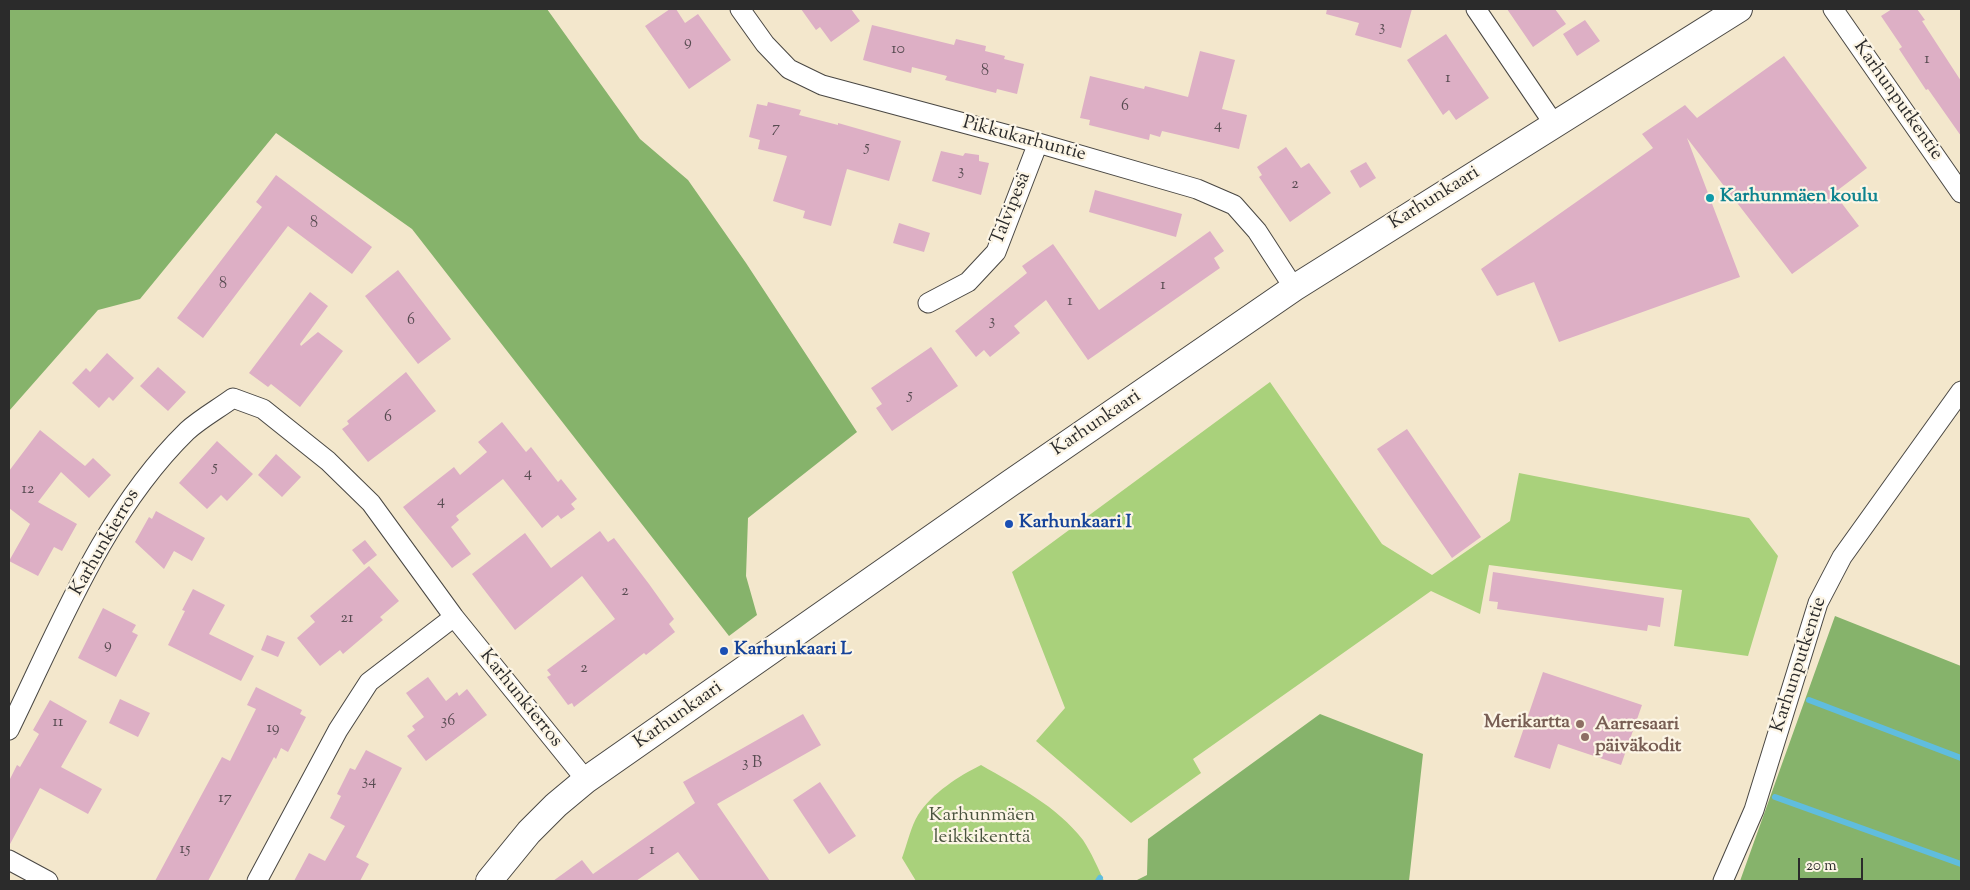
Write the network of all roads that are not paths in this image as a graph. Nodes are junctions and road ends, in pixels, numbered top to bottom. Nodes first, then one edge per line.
1 (740, 9) edge
2 (1476, 9) edge
3 (1739, 9) edge
4 (1833, 9) edge
5 (1554, 124) junction
6 (1038, 143) junction
7 (1961, 193) edge
8 (1294, 288) junction
9 (928, 303) dead end
10 (1961, 391) edge
11 (454, 617) junction
12 (9, 730) edge
13 (586, 780) junction
14 (9, 860) edge
15 (48, 881) edge
16 (257, 881) edge
17 (489, 881) edge
18 (1723, 881) edge

1 - 6 street, Pikkukarhuntie
2 - 5 street
3 - 5 street, Karhunkaari
4 - 7 street, Karhunputkentie
5 - 8 street, Karhunkaari
6 - 8 street, Pikkukarhuntie
6 - 9 street, Talvipesä
8 - 13 street, Karhunkaari
10 - 18 street, Karhunputkentie
11 - 12 street, Karhunkierros
11 - 13 street, Karhunkierros
11 - 16 street
13 - 17 street, Karhunkaari
14 - 15 street

